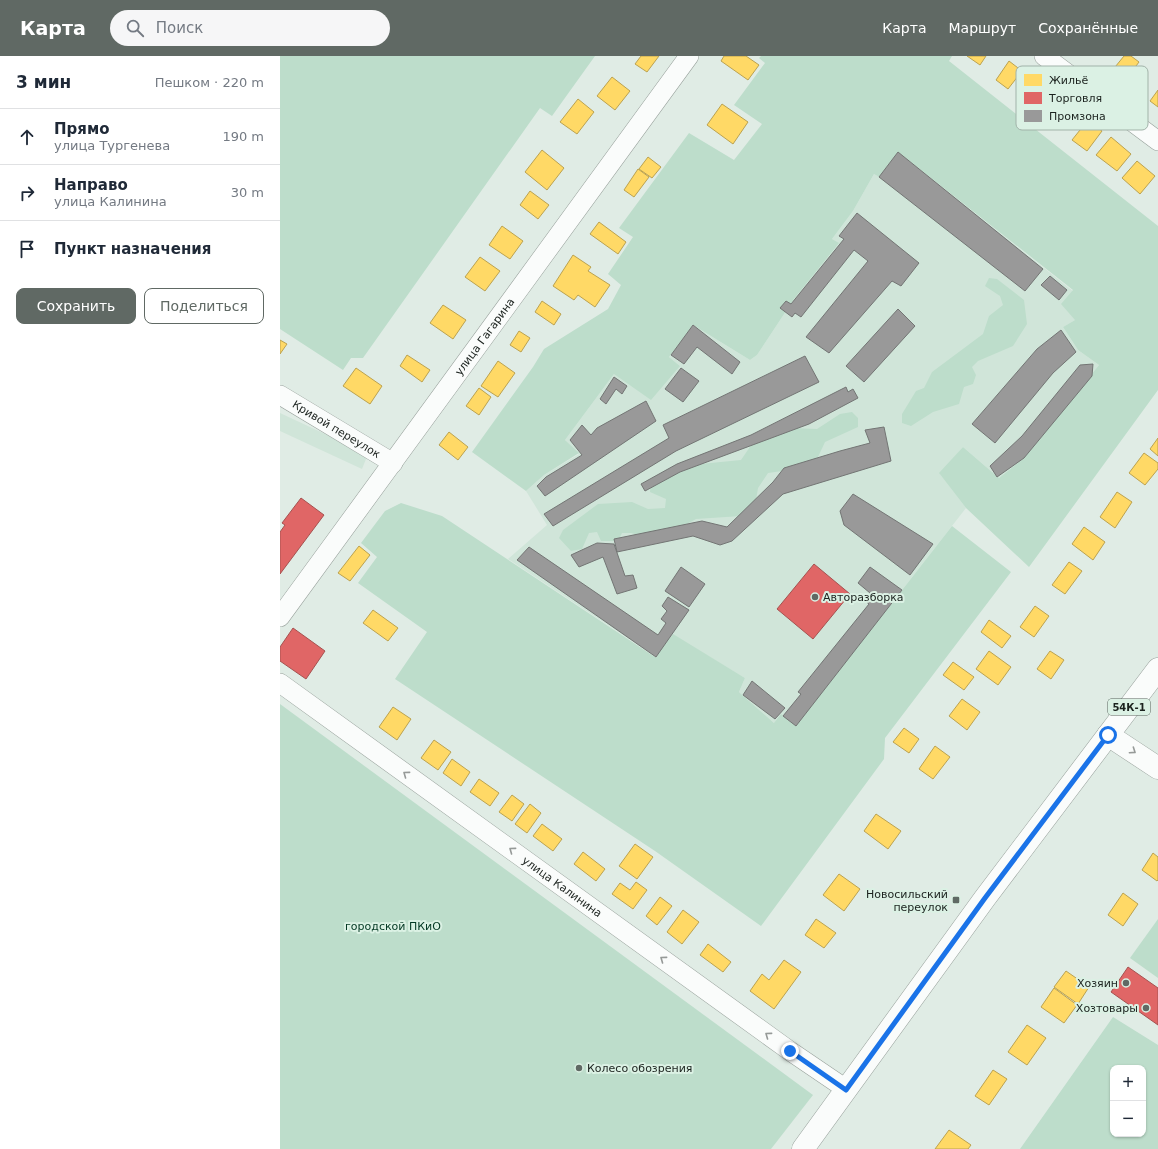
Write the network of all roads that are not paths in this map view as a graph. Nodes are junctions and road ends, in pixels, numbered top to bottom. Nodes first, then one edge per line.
1 (689, 56) edge
2 (1044, 56) edge
3 (1057, 66) edge
4 (1143, 130) edge
5 (1158, 141) edge
6 (280, 395) edge
7 (393, 463) junction
8 (280, 617) edge
9 (1158, 669) edge
10 (280, 683) edge
11 (1108, 735) junction
12 (1158, 768) edge
13 (846, 1090) junction
14 (803, 1149) edge

1 - 7 street, улица Гагарина
2 - 3 street
4 - 5 street
6 - 7 street, Кривой переулок
7 - 8 street, улица Гагарина
9 - 11 main road, 54К-1
13 -> 10 street, улица Калинина
11 -> 12 main road
11 - 13 main road, 54К-1
13 - 14 main road, 54К-1

